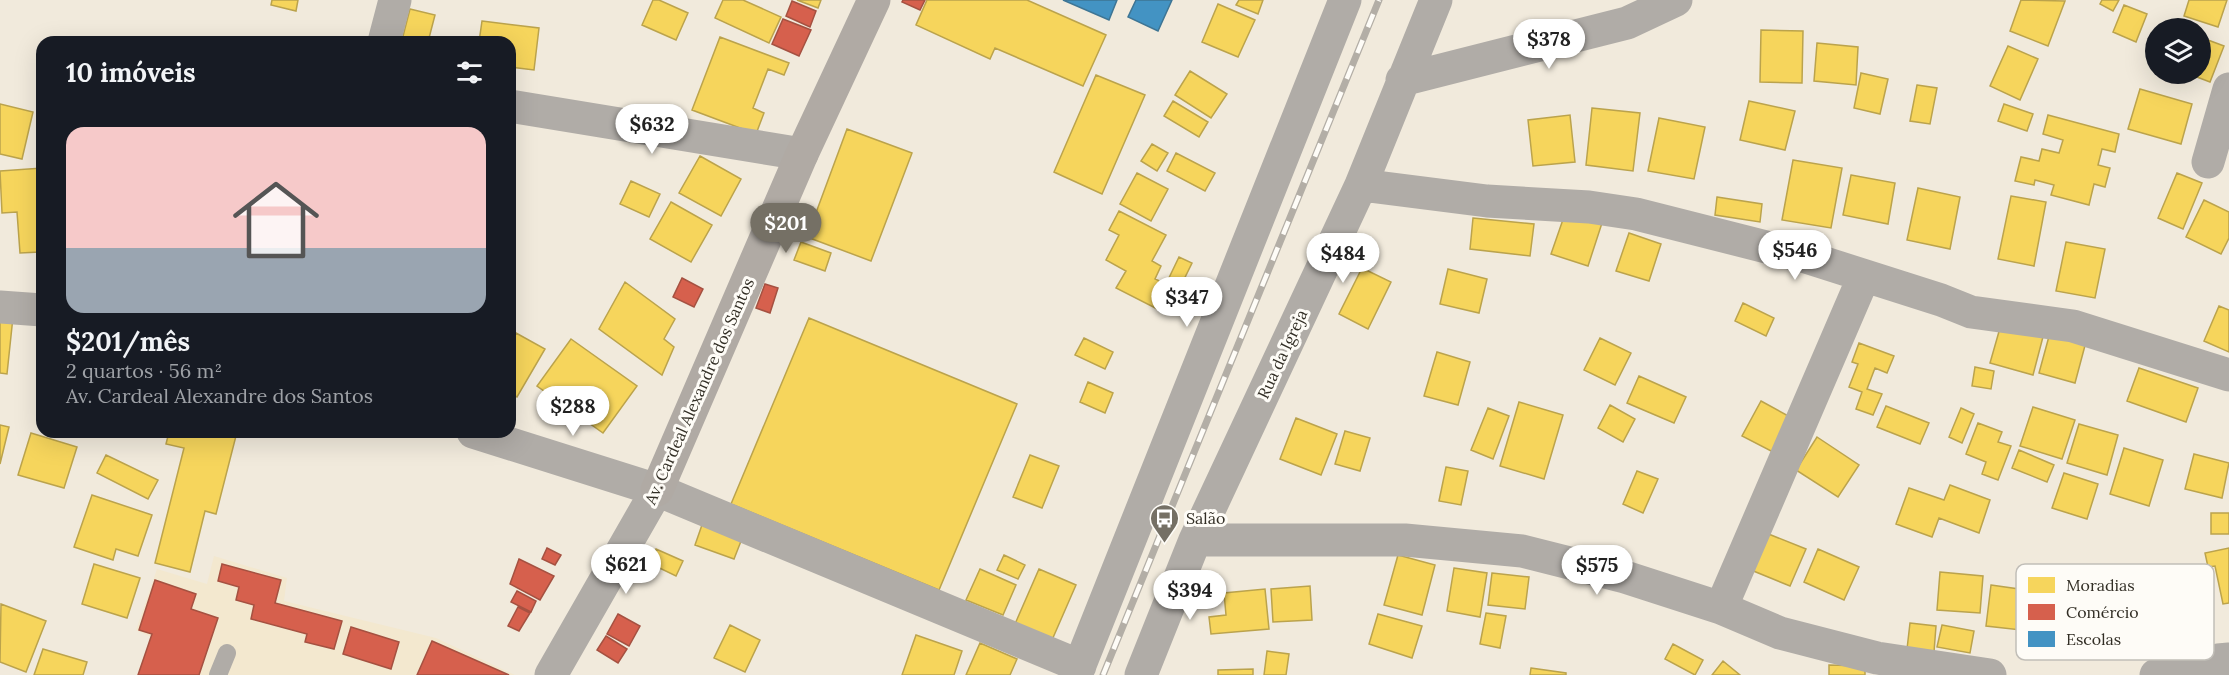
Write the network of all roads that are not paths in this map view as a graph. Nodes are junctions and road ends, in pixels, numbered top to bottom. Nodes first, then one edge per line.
1 (395, 0) edge
2 (874, 0) edge
3 (1344, 0) edge
4 (1436, 0) edge
5 (1676, 0) edge
6 (386, 36) edge
7 (1402, 80) junction
8 (2229, 89) edge
9 (516, 107) edge
10 (802, 154) junction
11 (2208, 162) dead end
12 (1361, 185) junction
13 (1864, 276) junction
14 (0, 307) edge
15 (36, 310) edge
16 (2229, 375) edge
17 (492, 438) edge
18 (657, 490) junction
19 (1195, 540) junction
20 (1721, 608) junction
21 (227, 653) dead end
22 (2229, 659) edge
23 (1078, 670) edge
24 (218, 675) edge
25 (551, 675) edge
26 (1141, 675) edge
27 (1990, 675) edge
28 (2156, 675) edge

1 - 6 street
2 - 10 street, Av. Cardeal Alexandre dos Santos
3 - 23 street
4 - 7 street, Rua da Igreja
5 - 7 street
7 - 12 street, Rua da Igreja
8 - 11 street
9 - 10 street
10 - 18 street, Av. Cardeal Alexandre dos Santos
12 - 13 street
12 - 19 street, Rua da Igreja
13 - 16 street
13 - 20 street
14 - 15 street
17 - 18 street
18 - 23 street
18 - 25 street, Av. Cardeal Alexandre dos Santos
19 - 20 street
19 - 26 street, Rua da Igreja
20 - 27 street
21 - 24 lane
22 - 28 street

